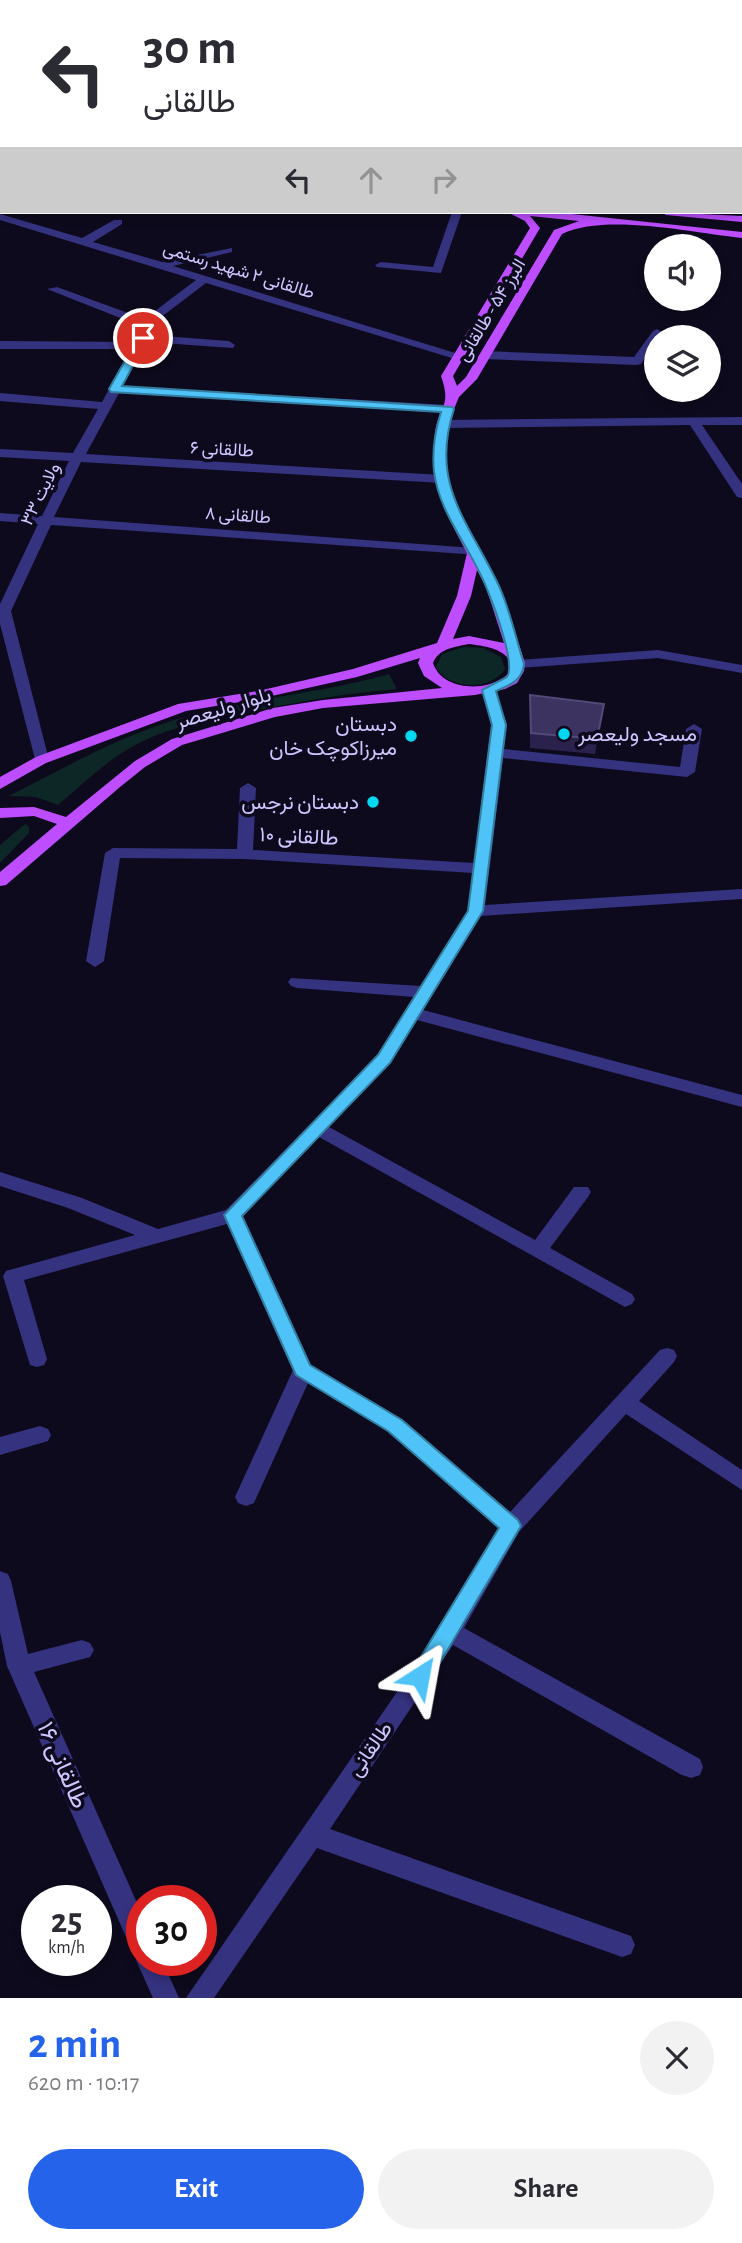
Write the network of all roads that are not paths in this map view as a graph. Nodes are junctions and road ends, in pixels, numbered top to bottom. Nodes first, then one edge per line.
1 (456, 214) edge
2 (517, 214) edge
3 (542, 214) edge
4 (694, 214) edge
5 (8, 215) edge
6 (742, 219) edge
7 (602, 221) junction
8 (118, 222) dead end
9 (532, 233) junction
10 (742, 234) edge
11 (555, 237) junction
12 (86, 241) junction
13 (228, 250) dead end
14 (163, 265) junction
15 (381, 265) dead end
16 (206, 278) junction
17 (53, 289) dead end
18 (150, 325) junction
19 (141, 342) junction
20 (0, 345) edge
21 (229, 345) dead end
22 (644, 351) edge
23 (485, 355) junction
24 (459, 356) junction
25 (114, 389) junction
26 (454, 395) junction
27 (0, 397) edge
28 (106, 406) junction
29 (448, 409) junction
30 (693, 421) junction
31 (742, 421) edge
32 (443, 424) junction
33 (0, 453) edge
34 (78, 457) junction
35 (442, 479) junction
36 (742, 494) edge
37 (0, 516) edge
38 (46, 520) junction
39 (474, 552) junction
40 (3, 616) edge
41 (439, 647) junction
42 (518, 664) junction
43 (742, 669) edge
44 (489, 690) junction
45 (463, 691) junction
46 (694, 729) dead end
47 (495, 753) junction
48 (41, 760) junction
49 (0, 784) edge
50 (248, 788) dead end
51 (0, 813) edge
52 (66, 823) junction
53 (245, 854) junction
54 (481, 868) junction
55 (0, 881) edge
56 (742, 894) edge
57 (476, 911) junction
58 (95, 961) dead end
59 (297, 982) dead end
60 (426, 992) junction
61 (412, 1013) junction
62 (742, 1101) edge
63 (317, 1128) junction
64 (0, 1179) edge
65 (581, 1192) dead end
66 (233, 1215) junction
67 (159, 1237) junction
68 (538, 1250) junction
69 (625, 1299) dead end
70 (667, 1356) dead end
71 (37, 1359) dead end
72 (303, 1370) junction
73 (624, 1402) junction
74 (40, 1435) dead end
75 (0, 1446) edge
76 (742, 1481) edge
77 (246, 1497) dead end
78 (511, 1526) junction
79 (0, 1581) edge
80 (449, 1631) junction
81 (82, 1650) dead end
82 (19, 1666) junction
83 (691, 1767) dead end
84 (311, 1834) junction
85 (126, 1908) edge
86 (622, 1945) dead end
87 (156, 1976) edge
88 (166, 1998) edge
89 (199, 1998) edge

1 - 15 street
2 - 9 main road, البرز ۵۴ - طالقانی
3 - 7 main road
4 - 6 main road
5 - 12 street, طالقانی ۲ شهید رستمی
7 - 10 main road
7 - 11 main road
8 - 12 street
9 - 11 main road
9 - 24 main road, البرز ۵۴ - طالقانی
11 - 23 main road, البرز ۵۴ - طالقانی
12 - 14 street, طالقانی ۲ شهید رستمی
13 - 14 street
14 - 16 street, طالقانی ۲ شهید رستمی
16 - 18 street, ولایت ٣۳
16 - 24 street, طالقانی ۲ شهید رستمی
17 - 18 street
18 - 19 street, ولایت ٣۳
19 - 20 street
19 - 21 street
19 - 25 street, ولایت ٣۳
22 - 23 street
23 - 26 main road, البرز ۵۴ - طالقانی
24 - 26 main road, البرز ۵۴ - طالقانی
25 - 28 street, ولایت ٣۳
25 - 29 street
26 - 29 main road
27 - 28 street
28 - 34 street, ولایت ٣۳
29 - 32 main road
30 - 31 street
30 - 32 street
30 - 36 street
32 - 35 main road
33 - 34 street, طالقانی ۶
34 - 35 street, طالقانی ۶
34 - 38 street, ولایت ٣۳
35 - 39 main road
37 - 38 street, طالقانی ۸
38 - 39 street, طالقانی ۸
38 - 40 street, ولایت ٣۳
39 - 41 main road
39 - 42 main road
40 - 48 street, ولایت ٣۳
41 - 42 main road, بلوار ولیعصر
41 - 45 main road
41 - 48 main road, بلوار ولیعصر
42 - 43 street
42 - 44 main road
44 - 45 main road, بلوار ولیعصر
44 - 47 street
45 - 52 main road, بلوار ولیعصر
46 - 47 street
47 - 54 street
48 - 49 main road, بلوار ولیعصر
50 - 53 street
51 - 52 main road
52 - 55 main road, بلوار ولیعصر
53 - 54 street, طالقانی ۱۰
53 - 58 street, طالقانی ۱۰
54 - 57 street
56 - 57 street
57 - 60 street
59 - 60 street
60 - 61 street
61 - 62 street
61 - 63 street
63 - 66 street
63 - 68 street
64 - 67 street
65 - 68 street
66 - 67 street
66 - 72 street
67 - 71 street
68 - 69 street
70 - 73 street, طالقانی
72 - 77 street
72 - 78 street
73 - 76 street
73 - 78 street, طالقانی
74 - 75 street
78 - 80 street, طالقانی
79 - 82 street, طالقانی ۱۶
80 - 83 street
80 - 84 street, طالقانی
81 - 82 street
82 - 85 street, طالقانی ۱۶
84 - 86 street
84 - 89 street, طالقانی
87 - 88 street

